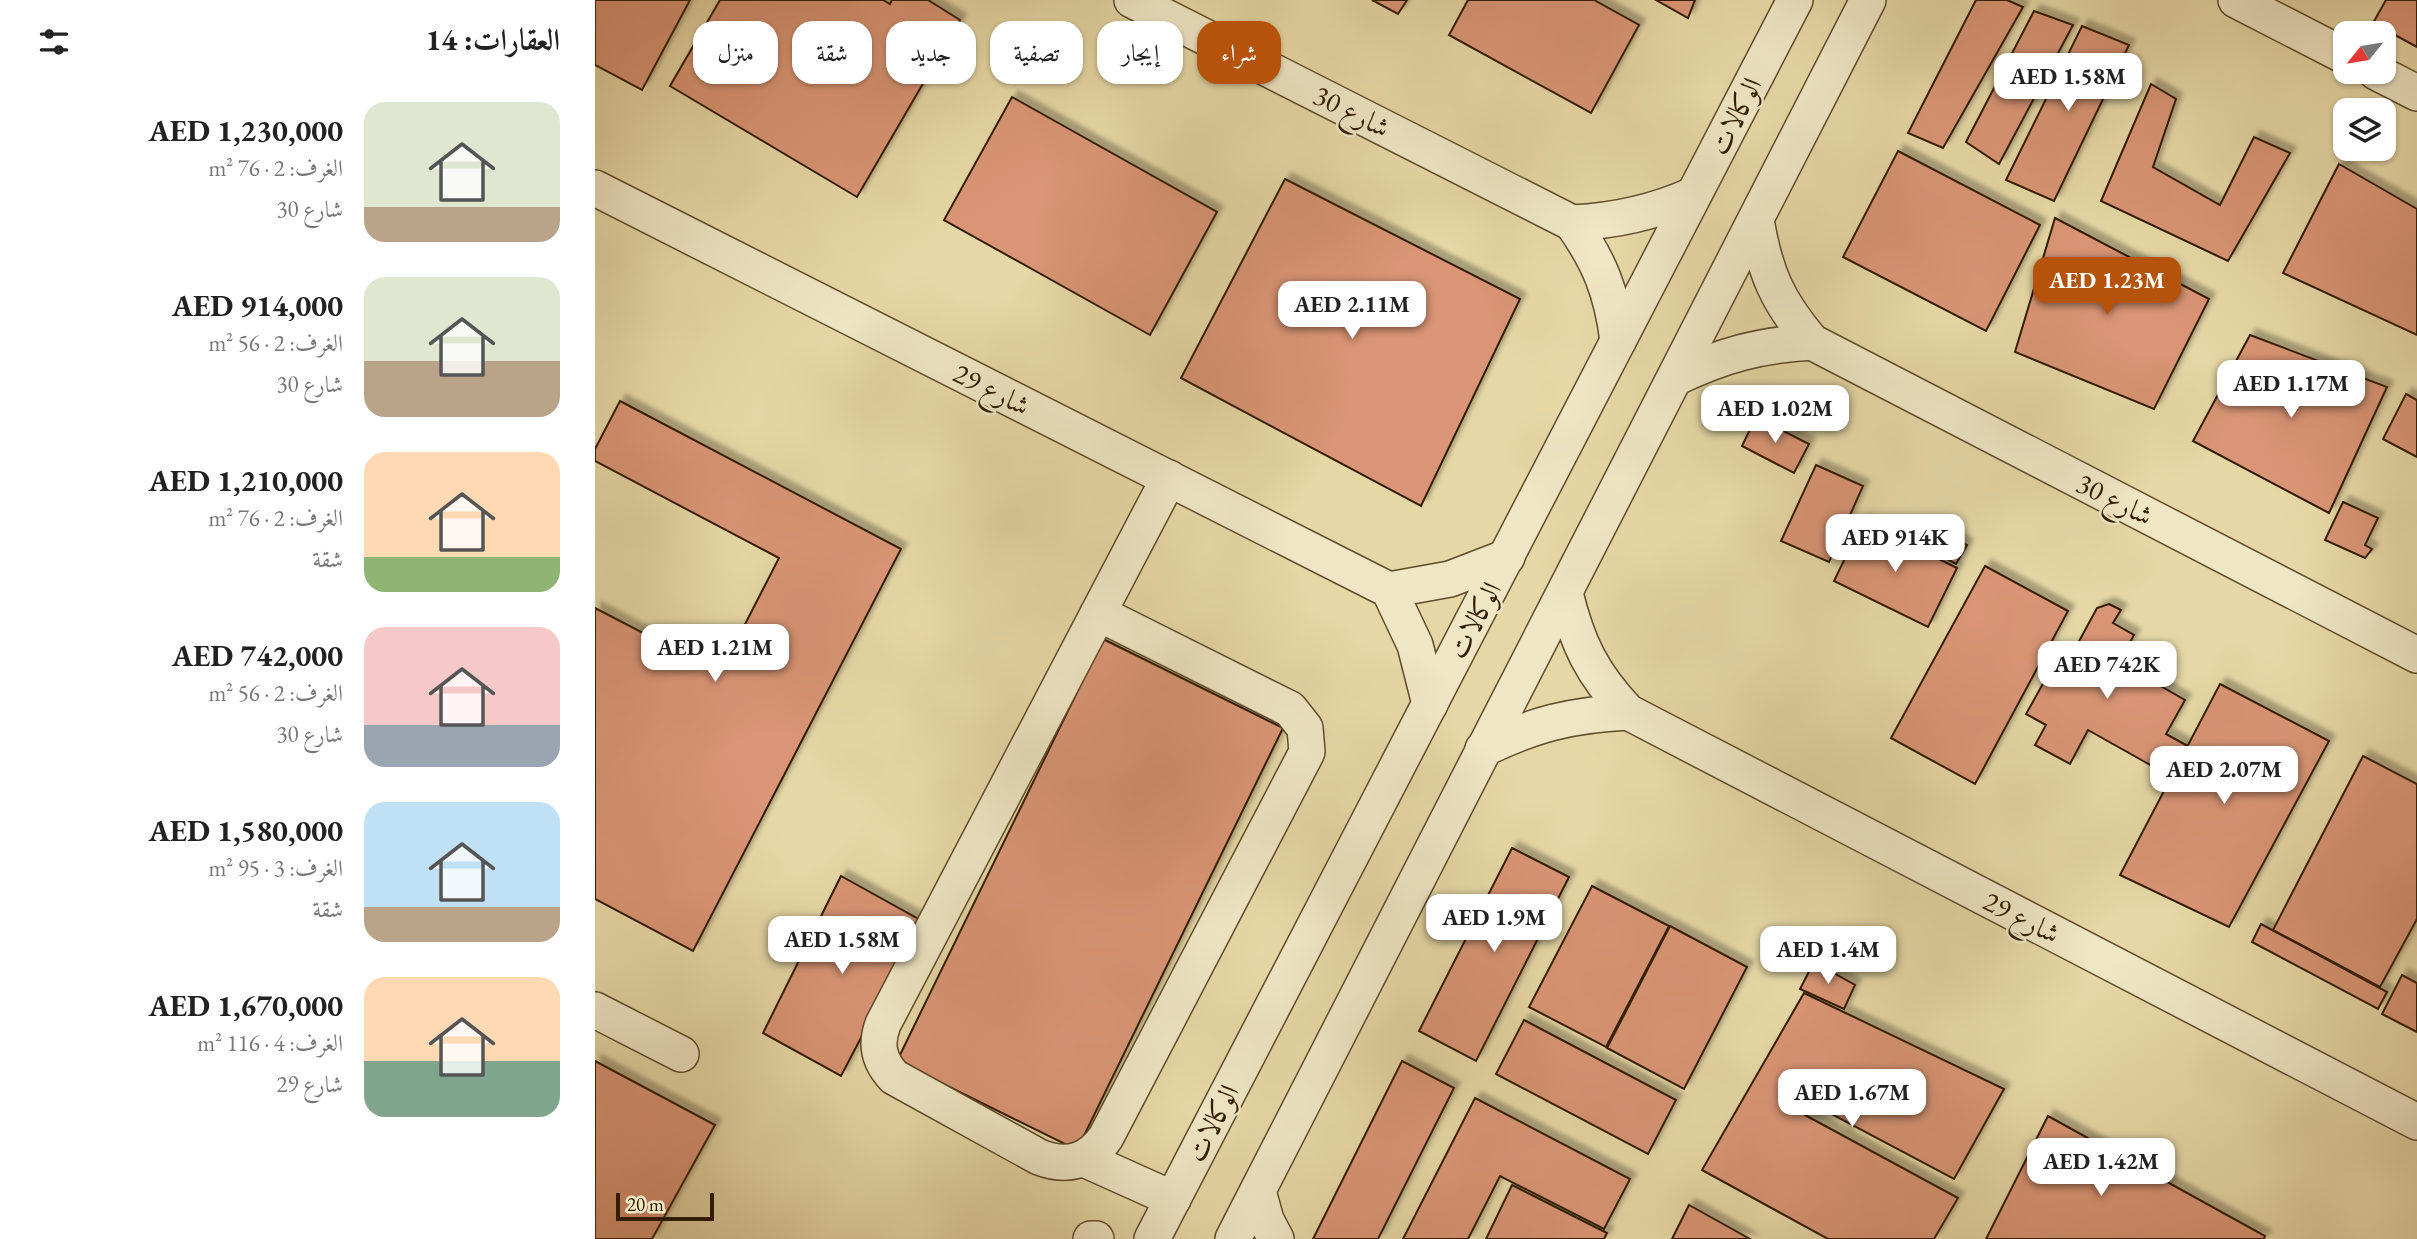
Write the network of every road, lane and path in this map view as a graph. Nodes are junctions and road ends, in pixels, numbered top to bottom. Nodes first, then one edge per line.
1 (1132, 0) edge
2 (1795, 0) edge
3 (1868, 0) edge
4 (2236, 0) edge
5 (2333, 50) edge
6 (2396, 82) edge
7 (2417, 93) edge
8 (595, 188) edge
9 (1693, 195) junction
10 (1756, 220) junction
11 (1572, 223) junction
12 (1618, 341) junction
13 (1812, 342) junction
14 (1675, 378) junction
15 (1169, 478) junction
16 (1507, 557) junction
17 (1389, 590) junction
18 (1565, 593) junction
19 (1098, 613) junction
20 (2417, 655) edge
21 (1430, 704) junction
22 (1628, 712) junction
23 (1483, 749) junction
24 (595, 1010) edge
25 (681, 1054) dead end
26 (2417, 1122) edge
27 (1084, 1159) junction
28 (1258, 1191) junction
29 (1173, 1199) junction
30 (1152, 1239) edge
31 (1233, 1239) edge
32 (1276, 1239) edge

1 - 11 street, شارع 30
2 - 9 street, الوكالات
3 - 10 street
4 - 5 street
6 - 7 street
8 - 15 street, شارع 29
9 - 11 street, شارع 30
9 - 12 street, الوكالات
10 - 13 street, شارع 30
10 - 14 street
11 - 12 street, شارع 30
12 - 16 street, الوكالات
13 - 14 street
13 - 20 street, شارع 30
14 - 18 street
15 - 17 street, شارع 29
15 - 19 street
16 - 17 street
16 - 21 street, الوكالات
17 - 21 street
18 - 22 street, شارع 29
18 - 23 street
19 - 27 street
19 - 27 street
21 - 29 street, الوكالات
22 - 23 street
22 - 26 street, شارع 29
23 - 28 street
24 - 25 street
27 - 29 street
28 - 31 street
28 - 32 street
29 - 30 street, الوكالات

